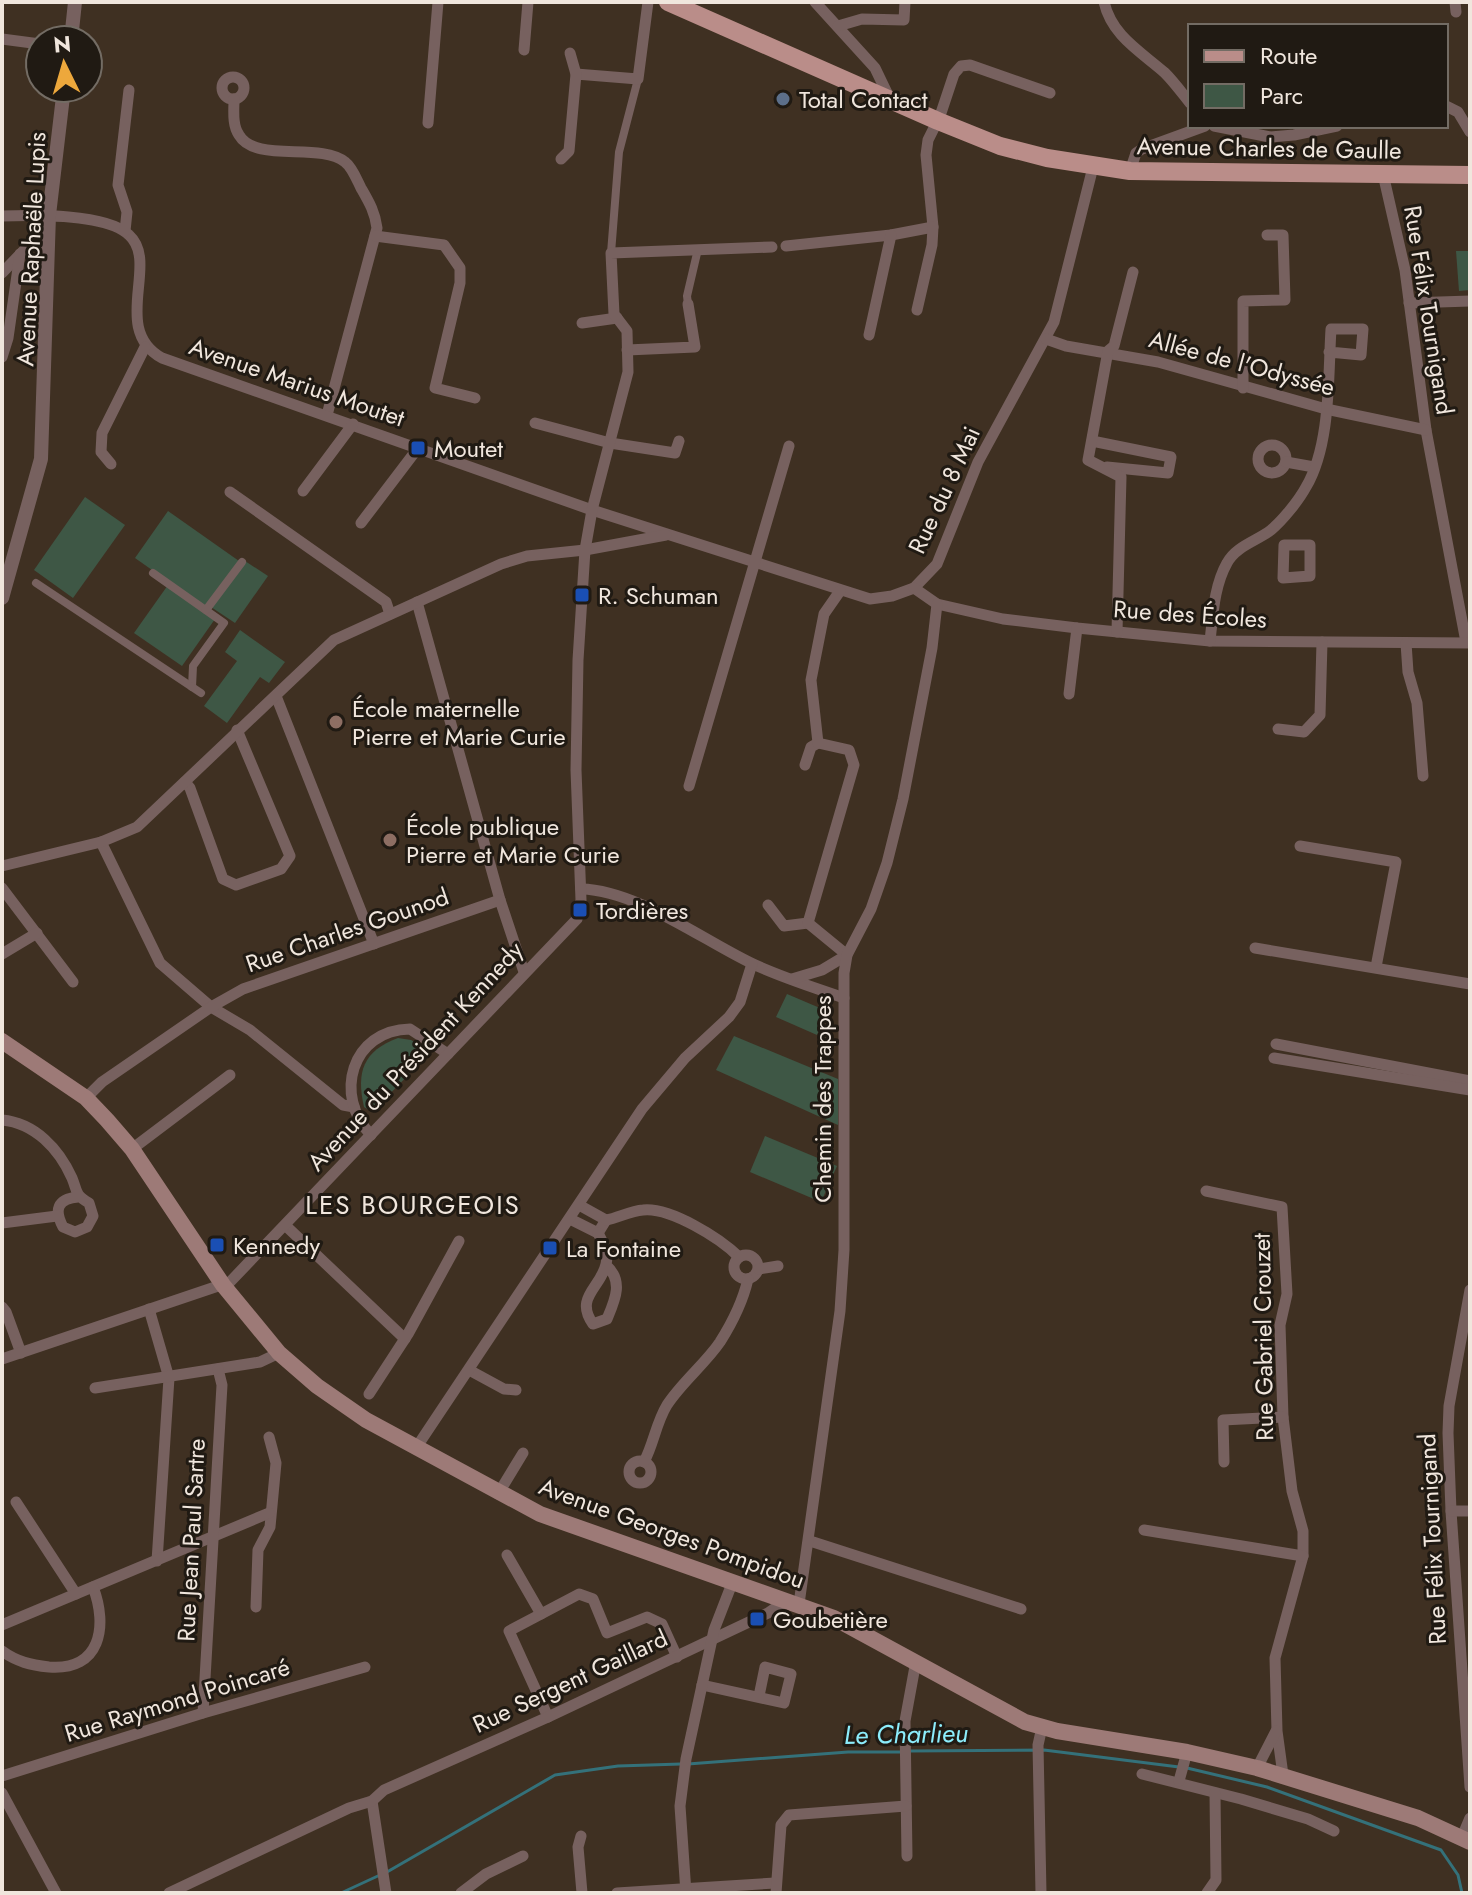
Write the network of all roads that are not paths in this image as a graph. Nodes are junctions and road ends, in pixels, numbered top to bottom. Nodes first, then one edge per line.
1 (75, 2) edge
2 (438, 2) edge
3 (528, 2) edge
4 (648, 2) edge
5 (668, 2) edge
6 (815, 2) edge
7 (905, 2) edge
8 (1104, 2) edge
9 (73, 24) edge
10 (838, 26) junction
11 (2, 39) edge
12 (24, 42) edge
13 (524, 50) dead end
14 (570, 53) dead end
15 (576, 74) junction
16 (638, 79) junction
17 (129, 90) dead end
18 (1050, 93) dead end
19 (234, 99) dead end
20 (884, 99) junction
21 (1188, 101) edge
22 (62, 104) edge
23 (1448, 107) edge
24 (938, 121) junction
25 (428, 123) dead end
26 (1200, 128) edge
27 (1224, 128) edge
28 (1327, 128) edge
29 (1470, 132) edge
30 (561, 159) dead end
31 (1093, 167) junction
32 (1130, 171) junction
33 (1383, 174) junction
34 (1470, 175) edge
35 (49, 215) junction
36 (2, 216) edge
37 (933, 227) junction
38 (125, 231) junction
39 (891, 235) junction
40 (1267, 235) dead end
41 (375, 236) junction
42 (49, 241) junction
43 (786, 246) dead end
44 (772, 247) dead end
45 (698, 249) junction
46 (611, 253) junction
47 (20, 254) junction
48 (1133, 272) dead end
49 (2, 273) edge
50 (1470, 301) edge
51 (1409, 303) junction
52 (688, 304) joint
53 (917, 310) dead end
54 (617, 318) junction
55 (582, 323) dead end
56 (869, 335) dead end
57 (1046, 339) junction
58 (145, 347) junction
59 (627, 350) junction
60 (1108, 351) junction
61 (1329, 352) dead end
62 (2, 357) edge
63 (1243, 388) junction
64 (475, 398) dead end
65 (1326, 409) junction
66 (327, 415) junction
67 (535, 423) dead end
68 (353, 424) junction
69 (1426, 430) junction
70 (679, 441) dead end
71 (1092, 441) junction
72 (610, 443) junction
73 (789, 446) dead end
74 (418, 448) junction
75 (1286, 462) dead end
76 (111, 464) dead end
77 (1099, 466) junction
78 (1314, 467) junction
79 (303, 491) dead end
80 (230, 492) dead end
81 (592, 510) junction
82 (361, 523) dead end
83 (1271, 530) junction
84 (671, 534) junction
85 (1284, 545) dead end
86 (585, 550) junction
87 (242, 562) dead end
88 (756, 563) junction
89 (153, 573) dead end
90 (36, 583) dead end
91 (914, 588) junction
92 (840, 591) junction
93 (2, 598) edge
94 (417, 602) junction
95 (937, 604) junction
96 (206, 610) junction
97 (390, 614) junction
98 (1077, 628) junction
99 (1117, 632) junction
100 (1210, 641) junction
101 (1322, 642) junction
102 (1406, 643) junction
103 (1468, 643) edge
104 (192, 687) junction
105 (201, 693) dead end
106 (1069, 694) dead end
107 (276, 696) junction
108 (1278, 729) dead end
109 (237, 730) junction
110 (818, 743) junction
111 (805, 765) dead end
112 (1423, 776) dead end
113 (185, 782) junction
114 (689, 786) dead end
115 (101, 842) junction
116 (1300, 846) dead end
117 (2, 866) edge
118 (2, 888) edge
119 (581, 889) junction
120 (500, 900) junction
121 (768, 905) dead end
122 (808, 923) junction
123 (37, 933) junction
124 (374, 944) junction
125 (1255, 948) dead end
126 (2, 954) edge
127 (847, 955) junction
128 (752, 964) junction
129 (1376, 967) junction
130 (524, 972) junction
131 (792, 979) junction
132 (73, 982) dead end
133 (1470, 984) edge
134 (844, 998) junction
135 (211, 1007) junction
136 (2, 1041) edge
137 (1276, 1044) dead end
138 (448, 1054) junction
139 (1274, 1058) dead end
140 (230, 1075) dead end
141 (1470, 1081) edge
142 (1470, 1090) edge
143 (86, 1098) junction
144 (354, 1107) junction
145 (2, 1120) edge
146 (371, 1135) junction
147 (132, 1149) junction
148 (1206, 1191) dead end
149 (78, 1197) junction
150 (579, 1205) junction
151 (57, 1216) junction
152 (570, 1219) junction
153 (606, 1220) junction
154 (2, 1223) edge
155 (286, 1226) junction
156 (598, 1233) junction
157 (459, 1241) dead end
158 (739, 1257) junction
159 (606, 1265) junction
160 (778, 1266) dead end
161 (759, 1269) junction
162 (748, 1279) junction
163 (223, 1285) junction
164 (1470, 1290) edge
165 (2, 1307) edge
166 (149, 1309) junction
167 (405, 1339) junction
168 (21, 1353) junction
169 (279, 1353) junction
170 (2, 1359) edge
171 (218, 1369) junction
172 (469, 1370) junction
173 (169, 1378) junction
174 (95, 1388) dead end
175 (516, 1390) dead end
176 (369, 1394) dead end
177 (1283, 1417) junction
178 (269, 1437) dead end
179 (416, 1448) junction
180 (523, 1453) dead end
181 (644, 1462) dead end
182 (1224, 1462) dead end
183 (498, 1494) junction
184 (16, 1502) dead end
185 (1451, 1511) junction
186 (1470, 1511) edge
187 (269, 1513) junction
188 (1144, 1530) dead end
189 (211, 1538) junction
190 (810, 1541) junction
191 (507, 1555) dead end
192 (1303, 1556) junction
193 (157, 1561) junction
194 (733, 1581) junction
195 (93, 1587) junction
196 (76, 1594) junction
197 (792, 1602) junction
198 (256, 1607) dead end
199 (1021, 1609) dead end
200 (541, 1614) junction
201 (2, 1625) edge
202 (714, 1639) junction
203 (2, 1651) edge
204 (677, 1657) junction
205 (916, 1661) junction
206 (365, 1667) dead end
207 (702, 1685) junction
208 (759, 1696) dead end
209 (1467, 1703) edge
210 (203, 1713) junction
211 (548, 1717) junction
212 (1042, 1727) junction
213 (1277, 1731) junction
214 (1183, 1767) junction
215 (1257, 1768) junction
216 (1142, 1774) dead end
217 (1283, 1775) junction
218 (2, 1776) edge
219 (1470, 1787) edge
220 (2, 1793) edge
221 (1215, 1793) junction
222 (372, 1801) junction
223 (906, 1806) junction
224 (1470, 1818) edge
225 (1334, 1831) dead end
226 (581, 1836) dead end
227 (1466, 1840) edge
228 (523, 1856) dead end
229 (907, 1856) dead end
230 (775, 1888) edge
231 (685, 1891) edge
232 (56, 1893) edge
233 (169, 1893) edge
234 (386, 1893) edge
235 (461, 1893) edge
236 (582, 1893) edge
237 (617, 1893) edge
238 (1041, 1893) edge
239 (1207, 1893) edge

1 - 9 street
2 - 25 street
3 - 13 street
4 - 16 street
5 - 20 main road, Avenue Charles de Gaulle
6 - 10 street
7 - 10 street
8 - 21 street
10 - 20 street
11 - 12 street
14 - 15 street
15 - 16 street
15 - 30 street
16 - 46 street
17 - 38 street
18 - 24 street
19 - 41 street
20 - 24 main road, Avenue Charles de Gaulle
22 - 35 street, Avenue Raphaële Lupis
23 - 29 street
24 - 31 main road, Avenue Charles de Gaulle
24 - 37 street
26 - 32 street
27 - 28 street
31 - 32 main road, Avenue Charles de Gaulle
31 - 57 street, Rue du 8 Mai
32 - 33 main road, Avenue Charles de Gaulle
33 - 34 main road, Avenue Charles de Gaulle
33 - 51 street, Rue Félix Tournigand
35 - 36 street
35 - 38 street
35 - 42 street, Avenue Raphaële Lupis
37 - 39 street
37 - 53 street
38 - 58 street
39 - 43 street
39 - 56 street
40 - 63 street
41 - 64 street
41 - 66 street
42 - 47 street
42 - 93 street, Avenue Raphaële Lupis
44 - 45 street
45 - 46 street
45 - 52 street
46 - 54 street
47 - 49 street
47 - 62 street
48 - 60 street
50 - 51 street
51 - 69 street, Rue Félix Tournigand
52 - 59 street
54 - 55 street
54 - 59 street
57 - 60 street, Allée de l'Odyssée
57 - 91 street, Rue du 8 Mai
58 - 66 street, Avenue Marius Moutet
58 - 76 street
59 - 72 street
60 - 63 street, Allée de l'Odyssée
60 - 71 street
61 - 65 street
63 - 65 street, Allée de l'Odyssée
65 - 69 street, Allée de l'Odyssée
65 - 78 street
66 - 68 street, Avenue Marius Moutet
67 - 72 street
68 - 74 street, Avenue Marius Moutet
68 - 79 street
69 - 103 street, Rue Félix Tournigand
70 - 72 street
71 - 77 street
71 - 77 street
72 - 81 street
73 - 88 street
74 - 81 street, Avenue Marius Moutet
74 - 82 street
75 - 78 street
77 - 99 street
78 - 83 street
80 - 97 street
81 - 84 street, Avenue Marius Moutet
81 - 86 street
83 - 85 street
83 - 100 street
84 - 86 street
84 - 88 street, Rue du 8 Mai
86 - 94 street
86 - 119 street
87 - 96 street
88 - 92 street, Rue du 8 Mai
88 - 114 street
89 - 96 street
90 - 104 street
91 - 92 street, Rue du 8 Mai
91 - 95 street, Rue des Écoles
92 - 110 street
94 - 97 street
94 - 120 street
95 - 98 street, Rue des Écoles
95 - 127 street, Chemin des Trappes
96 - 104 street
97 - 107 street
98 - 99 street, Rue des Écoles
98 - 106 street
99 - 100 street, Rue des Écoles
100 - 101 street, Rue des Écoles
101 - 102 street, Rue des Écoles
101 - 108 street
102 - 103 street, Rue des Écoles
102 - 112 street
104 - 105 street
107 - 109 street
107 - 124 street
109 - 113 street
109 - 113 street
110 - 111 street
110 - 122 street
113 - 115 street
115 - 117 street
115 - 135 street
116 - 129 street
118 - 123 street
119 - 128 street
119 - 130 street, Avenue du Président Kennedy
120 - 124 street, Rue Charles Gounod
120 - 130 street
121 - 122 street
122 - 127 street
123 - 126 street
123 - 132 street
124 - 135 street, Rue Charles Gounod
125 - 129 street
127 - 131 street
127 - 134 street, Chemin des Trappes
128 - 131 street
128 - 150 street
129 - 133 street
130 - 138 street, Avenue du Président Kennedy
131 - 134 street
134 - 190 street, Chemin des Trappes
135 - 143 street, Rue Charles Gounod
135 - 144 street
136 - 143 main road, Avenue Georges Pompidou
137 - 141 street
138 - 144 street
138 - 146 street, Avenue du Président Kennedy
139 - 142 street
140 - 147 street
143 - 147 main road, Avenue Georges Pompidou
144 - 146 street
145 - 149 street
146 - 155 street, Avenue du Président Kennedy
147 - 163 main road, Avenue Georges Pompidou
148 - 177 street, Rue Gabriel Crouzet
149 - 151 street
149 - 151 street
150 - 152 street
150 - 153 street
151 - 154 street
152 - 156 street
152 - 172 street
153 - 156 street
153 - 158 street
155 - 163 street, Avenue du Président Kennedy
155 - 167 street
156 - 159 street
157 - 167 street
158 - 161 street
158 - 162 street
159 - 159 street
160 - 161 street
161 - 162 street
162 - 181 street
163 - 166 street
163 - 169 main road, Avenue Georges Pompidou
164 - 185 street, Rue Félix Tournigand
165 - 168 street
166 - 168 street
166 - 173 street
167 - 176 street
168 - 170 street
169 - 171 street
169 - 179 main road, Avenue Georges Pompidou
171 - 173 street
171 - 189 street, Rue Jean Paul Sartre
172 - 175 street
172 - 179 street
173 - 174 street
173 - 193 street
177 - 182 street
177 - 192 street, Rue Gabriel Crouzet
178 - 187 street
179 - 183 main road, Avenue Georges Pompidou
180 - 183 street
183 - 194 main road, Avenue Georges Pompidou
184 - 196 street
185 - 186 street
185 - 209 street, Rue Félix Tournigand
187 - 189 street
187 - 198 street
188 - 192 street
189 - 193 street
189 - 210 street, Rue Jean Paul Sartre
190 - 197 street, Chemin des Trappes
190 - 199 street
191 - 200 street
192 - 213 street, Rue Gabriel Crouzet
193 - 195 street
194 - 197 main road, Avenue Georges Pompidou
194 - 202 street
195 - 196 street
195 - 203 street
196 - 201 street
197 - 202 street, Rue Sergent Gaillard
197 - 205 main road, Avenue Georges Pompidou
200 - 204 street
200 - 211 street
202 - 204 street, Rue Sergent Gaillard
202 - 207 street
204 - 211 street, Rue Sergent Gaillard
205 - 212 main road, Avenue Georges Pompidou
205 - 223 street
206 - 210 street, Rue Raymond Poincaré
207 - 208 street
207 - 231 street
209 - 219 street, Rue Félix Tournigand
210 - 218 street, Rue Raymond Poincaré
211 - 222 street, Rue Sergent Gaillard
212 - 214 main road, Avenue Georges Pompidou
212 - 238 street
213 - 215 street, Rue Gabriel Crouzet
213 - 217 street, Rue Gabriel Crouzet
214 - 215 main road, Avenue Georges Pompidou
214 - 216 street
214 - 221 street
215 - 217 main road, Avenue Georges Pompidou
217 - 227 main road, Avenue Georges Pompidou
220 - 232 street
221 - 225 street
221 - 239 street
222 - 233 street, Rue Sergent Gaillard
222 - 234 street
223 - 229 street
223 - 230 street
224 - 227 street
226 - 236 street
228 - 235 street
230 - 231 street
231 - 237 street

